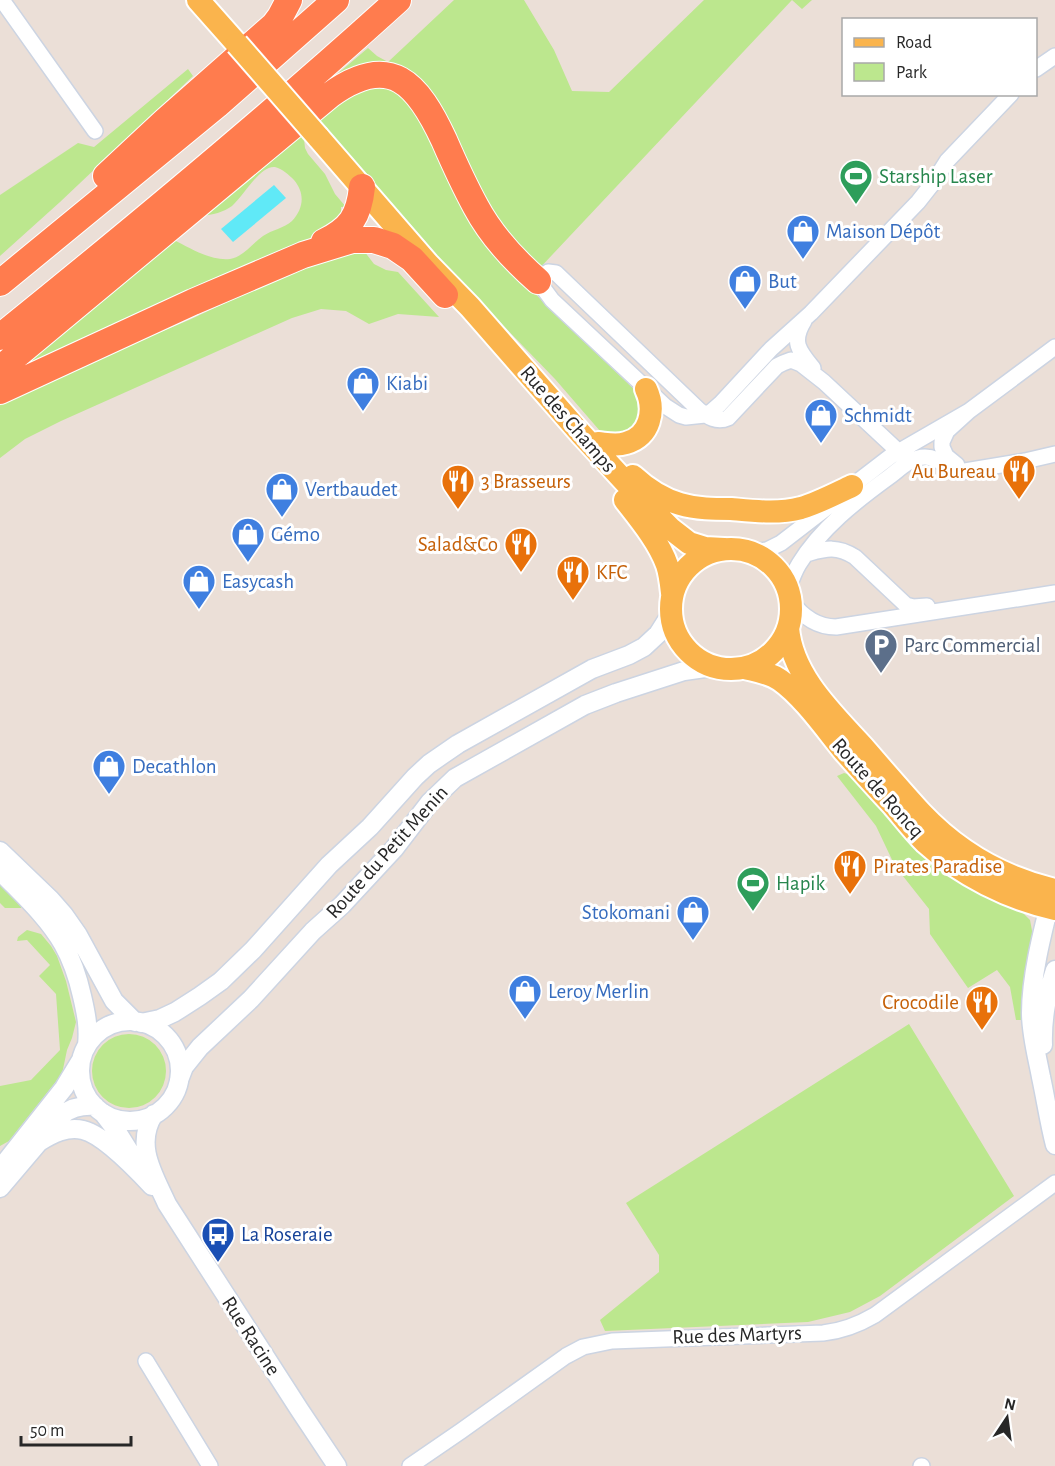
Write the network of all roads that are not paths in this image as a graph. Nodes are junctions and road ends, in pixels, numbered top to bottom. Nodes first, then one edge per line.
1 (3, 0) edge
2 (198, 0) edge
3 (289, 0) edge
4 (336, 0) edge
5 (398, 0) edge
6 (1055, 56) edge
7 (1037, 68) edge
8 (1009, 96) edge
9 (96, 131) dead end
10 (362, 187) junction
11 (303, 255) junction
12 (428, 264) junction
13 (0, 270) edge
14 (538, 281) junction
15 (0, 283) edge
16 (445, 295) junction
17 (804, 321) junction
18 (0, 337) edge
19 (1055, 347) edge
20 (0, 369) edge
21 (824, 382) junction
22 (646, 389) junction
23 (0, 391) edge
24 (969, 411) junction
25 (564, 415) junction
26 (705, 415) junction
27 (598, 443) junction
28 (899, 452) junction
29 (1055, 454) edge
30 (971, 470) junction
31 (852, 486) junction
32 (724, 549) junction
33 (750, 552) junction
34 (806, 554) junction
35 (1055, 585) edge
36 (1055, 593) edge
37 (789, 596) junction
38 (671, 604) junction
39 (788, 628) junction
40 (712, 667) junction
41 (745, 668) junction
42 (0, 851) edge
43 (0, 871) edge
44 (1053, 899) edge
45 (1055, 970) edge
46 (138, 1022) junction
47 (84, 1052) junction
48 (178, 1080) junction
49 (1043, 1088) junction
50 (99, 1110) junction
51 (154, 1114) junction
52 (39, 1143) junction
53 (1055, 1145) edge
54 (0, 1169) edge
55 (1055, 1183) edge
56 (152, 1186) junction
57 (0, 1188) edge
58 (168, 1204) junction
59 (146, 1362) dead end
60 (210, 1466) edge
61 (337, 1466) edge
62 (410, 1466) edge

1 - 9 street
2 - 10 main road, Rue des Champs, bridge
3 - 13 highway
4 - 15 highway
5 - 18 highway
6 - 7 street
8 - 17 street
10 - 11 highway
10 - 12 main road, Rue des Champs
11 - 16 highway
11 - 23 highway
12 - 16 main road, Rue des Champs
12 - 25 main road, Rue des Champs
14 - 20 highway
14 - 22 street
14 - 26 street
16 - 38 main road, Rue des Champs
17 - 21 street
17 - 26 street
19 - 24 street
21 - 26 street
21 - 28 street
22 - 26 street
22 - 27 main road
24 - 28 street
24 - 30 street
25 - 27 main road
25 - 32 main road, Rue des Champs
27 - 31 main road
28 - 31 street
29 - 30 street
30 - 34 street
31 - 33 street
32 - 33 main road
32 - 38 main road
33 - 37 main road
34 - 35 street
34 - 37 street
36 - 37 street
37 - 39 main road
38 - 40 main road
38 - 46 street, Route du Petit Menin
39 - 41 main road
39 - 44 main road, Route de Roncq
40 - 41 main road
40 - 48 street, Route du Petit Menin
41 - 44 main road, Route de Roncq
42 - 46 street
43 - 47 street
44 - 49 street
45 - 49 street
46 - 47 street
46 - 48 street
47 - 50 street
47 - 54 street
48 - 51 street
49 - 53 street
50 - 51 street
50 - 52 street
50 - 56 street, Rue Racine
51 - 58 street, Rue Racine
52 - 56 street
52 - 57 street
55 - 62 street, Rue des Martyrs
56 - 58 street, Rue Racine
58 - 61 street, Rue Racine
59 - 60 street

